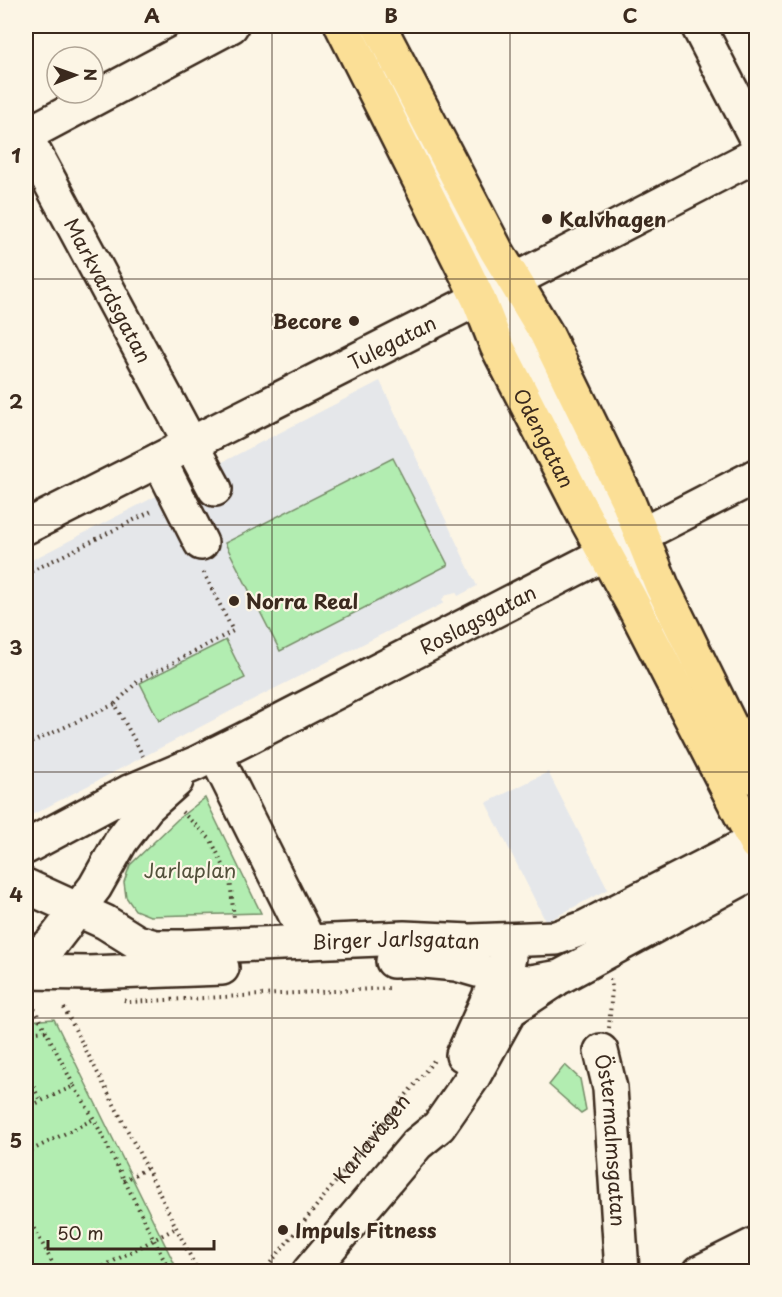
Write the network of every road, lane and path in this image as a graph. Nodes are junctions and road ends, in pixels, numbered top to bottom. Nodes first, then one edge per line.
1 (231, 26) edge
2 (342, 26) edge
3 (360, 26) edge
4 (379, 26) edge
5 (698, 26) edge
6 (26, 136) edge
7 (756, 138) edge
8 (756, 155) edge
9 (496, 290) junction
10 (190, 444) junction
11 (159, 460) junction
12 (756, 476) edge
13 (215, 489) dead end
14 (178, 498) junction
15 (26, 527) edge
16 (201, 543) joint
17 (623, 544) junction
18 (26, 574) edge
19 (115, 704) junction
20 (26, 745) edge
21 (206, 758) junction
22 (147, 763) dead end
23 (756, 778) edge
24 (177, 808) dead end
25 (756, 841) edge
26 (26, 847) edge
27 (26, 886) edge
28 (78, 909) junction
29 (234, 920) dead end
30 (556, 938) junction
31 (470, 941) junction
32 (309, 942) junction
33 (26, 962) edge
34 (26, 972) edge
35 (610, 976) dead end
36 (498, 977) junction
37 (560, 977) junction
38 (398, 981) dead end
39 (121, 999) dead end
40 (34, 1008) dead end
41 (64, 1008) dead end
42 (510, 1010) junction
43 (46, 1031) junction
44 (26, 1033) edge
45 (600, 1051) joint
46 (439, 1052) dead end
47 (26, 1071) edge
48 (74, 1086) junction
49 (40, 1101) junction
50 (26, 1108) edge
51 (94, 1119) junction
52 (417, 1144) junction
53 (26, 1153) edge
54 (147, 1168) junction
55 (124, 1180) junction
56 (26, 1212) edge
57 (176, 1228) junction
58 (154, 1240) junction
59 (756, 1244) edge
60 (57, 1272) edge
61 (93, 1272) edge
62 (170, 1272) edge
63 (198, 1272) edge
64 (263, 1272) edge
65 (309, 1272) edge
66 (622, 1272) edge
67 (700, 1272) edge

1 - 6 street
2 - 9 main road, Odengatan
3 - 9 street, Odengatan
4 - 9 main road, Odengatan
5 - 7 street
6 - 10 street, Markvardsgatan
8 - 9 street, Tulegatan
9 - 10 street, Tulegatan
9 - 17 main road, Odengatan
9 - 17 main road, Odengatan
10 - 11 street, Tulegatan
10 - 13 street, Markvardsgatan
11 - 14 street
11 - 15 street, Tulegatan
12 - 17 street, Roslagsgatan
14 - 16 street
14 - 18 path
16 - 19 path
17 - 21 street, Roslagsgatan
17 - 23 main road, Odengatan
17 - 25 main road, Odengatan
19 - 20 path
19 - 22 path
21 - 26 street, Roslagsgatan
21 - 28 street, Roslagsgatan
21 - 32 street
24 - 29 path
25 - 30 street, Birger Jarlsgatan
25 - 37 street, Birger Jarlsgatan
27 - 28 street, Birger Jarlsgatan
28 - 32 street, Birger Jarlsgatan
28 - 33 street, Roslagsgatan
30 - 31 street, Birger Jarlsgatan
30 - 36 street, Karlavägen
31 - 32 street, Birger Jarlsgatan
31 - 36 street
34 - 36 street, Birger Jarlsgatan
35 - 45 path, Östermalmsgatan
36 - 37 street, Birger Jarlsgatan
36 - 42 street
36 - 52 street, Karlavägen
37 - 42 street, Karlavägen
38 - 39 path, Birger Jarlsgatan
40 - 43 path
41 - 54 path
42 - 52 street, Karlavägen
43 - 44 path
43 - 48 path
45 - 66 street, Östermalmsgatan
46 - 64 path, Karlavägen
47 - 49 path
48 - 49 path
48 - 51 path
49 - 50 path
51 - 53 path
51 - 55 path
52 - 65 street, Karlavägen
54 - 55 path
54 - 57 path
55 - 58 path
56 - 60 path
57 - 58 path
57 - 63 path
58 - 61 path
58 - 62 path
59 - 67 street

